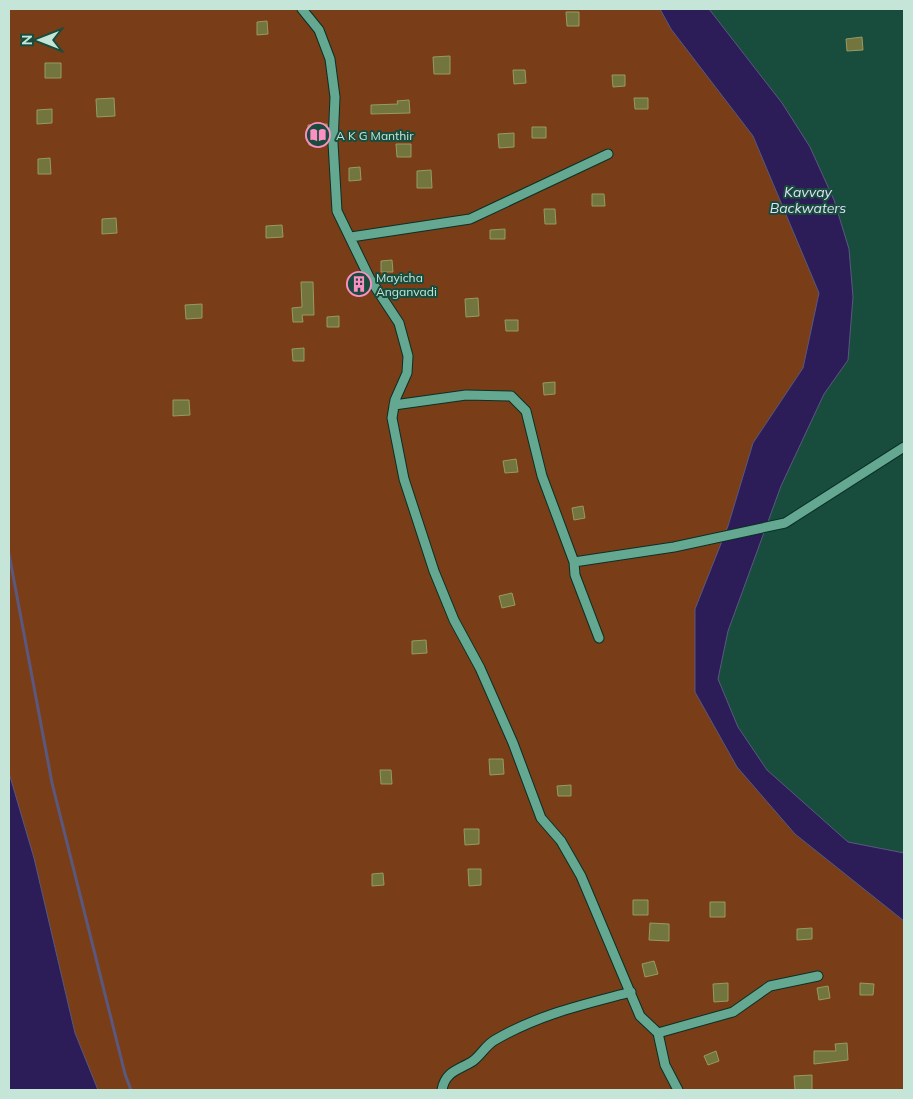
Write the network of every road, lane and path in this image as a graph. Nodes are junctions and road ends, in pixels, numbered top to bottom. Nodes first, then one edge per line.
1 (302, 9) edge
2 (608, 154) dead end
3 (351, 237) junction
4 (394, 404) junction
5 (904, 447) edge
6 (574, 562) junction
7 (599, 638) dead end
8 (818, 976) dead end
9 (631, 992) junction
10 (658, 1033) junction
11 (442, 1090) edge
12 (678, 1090) edge

1 - 3 street
2 - 3 street
3 - 4 street
4 - 6 street
4 - 9 street
5 - 6 street
6 - 7 street
8 - 10 street
9 - 10 street
9 - 11 street
10 - 12 street

